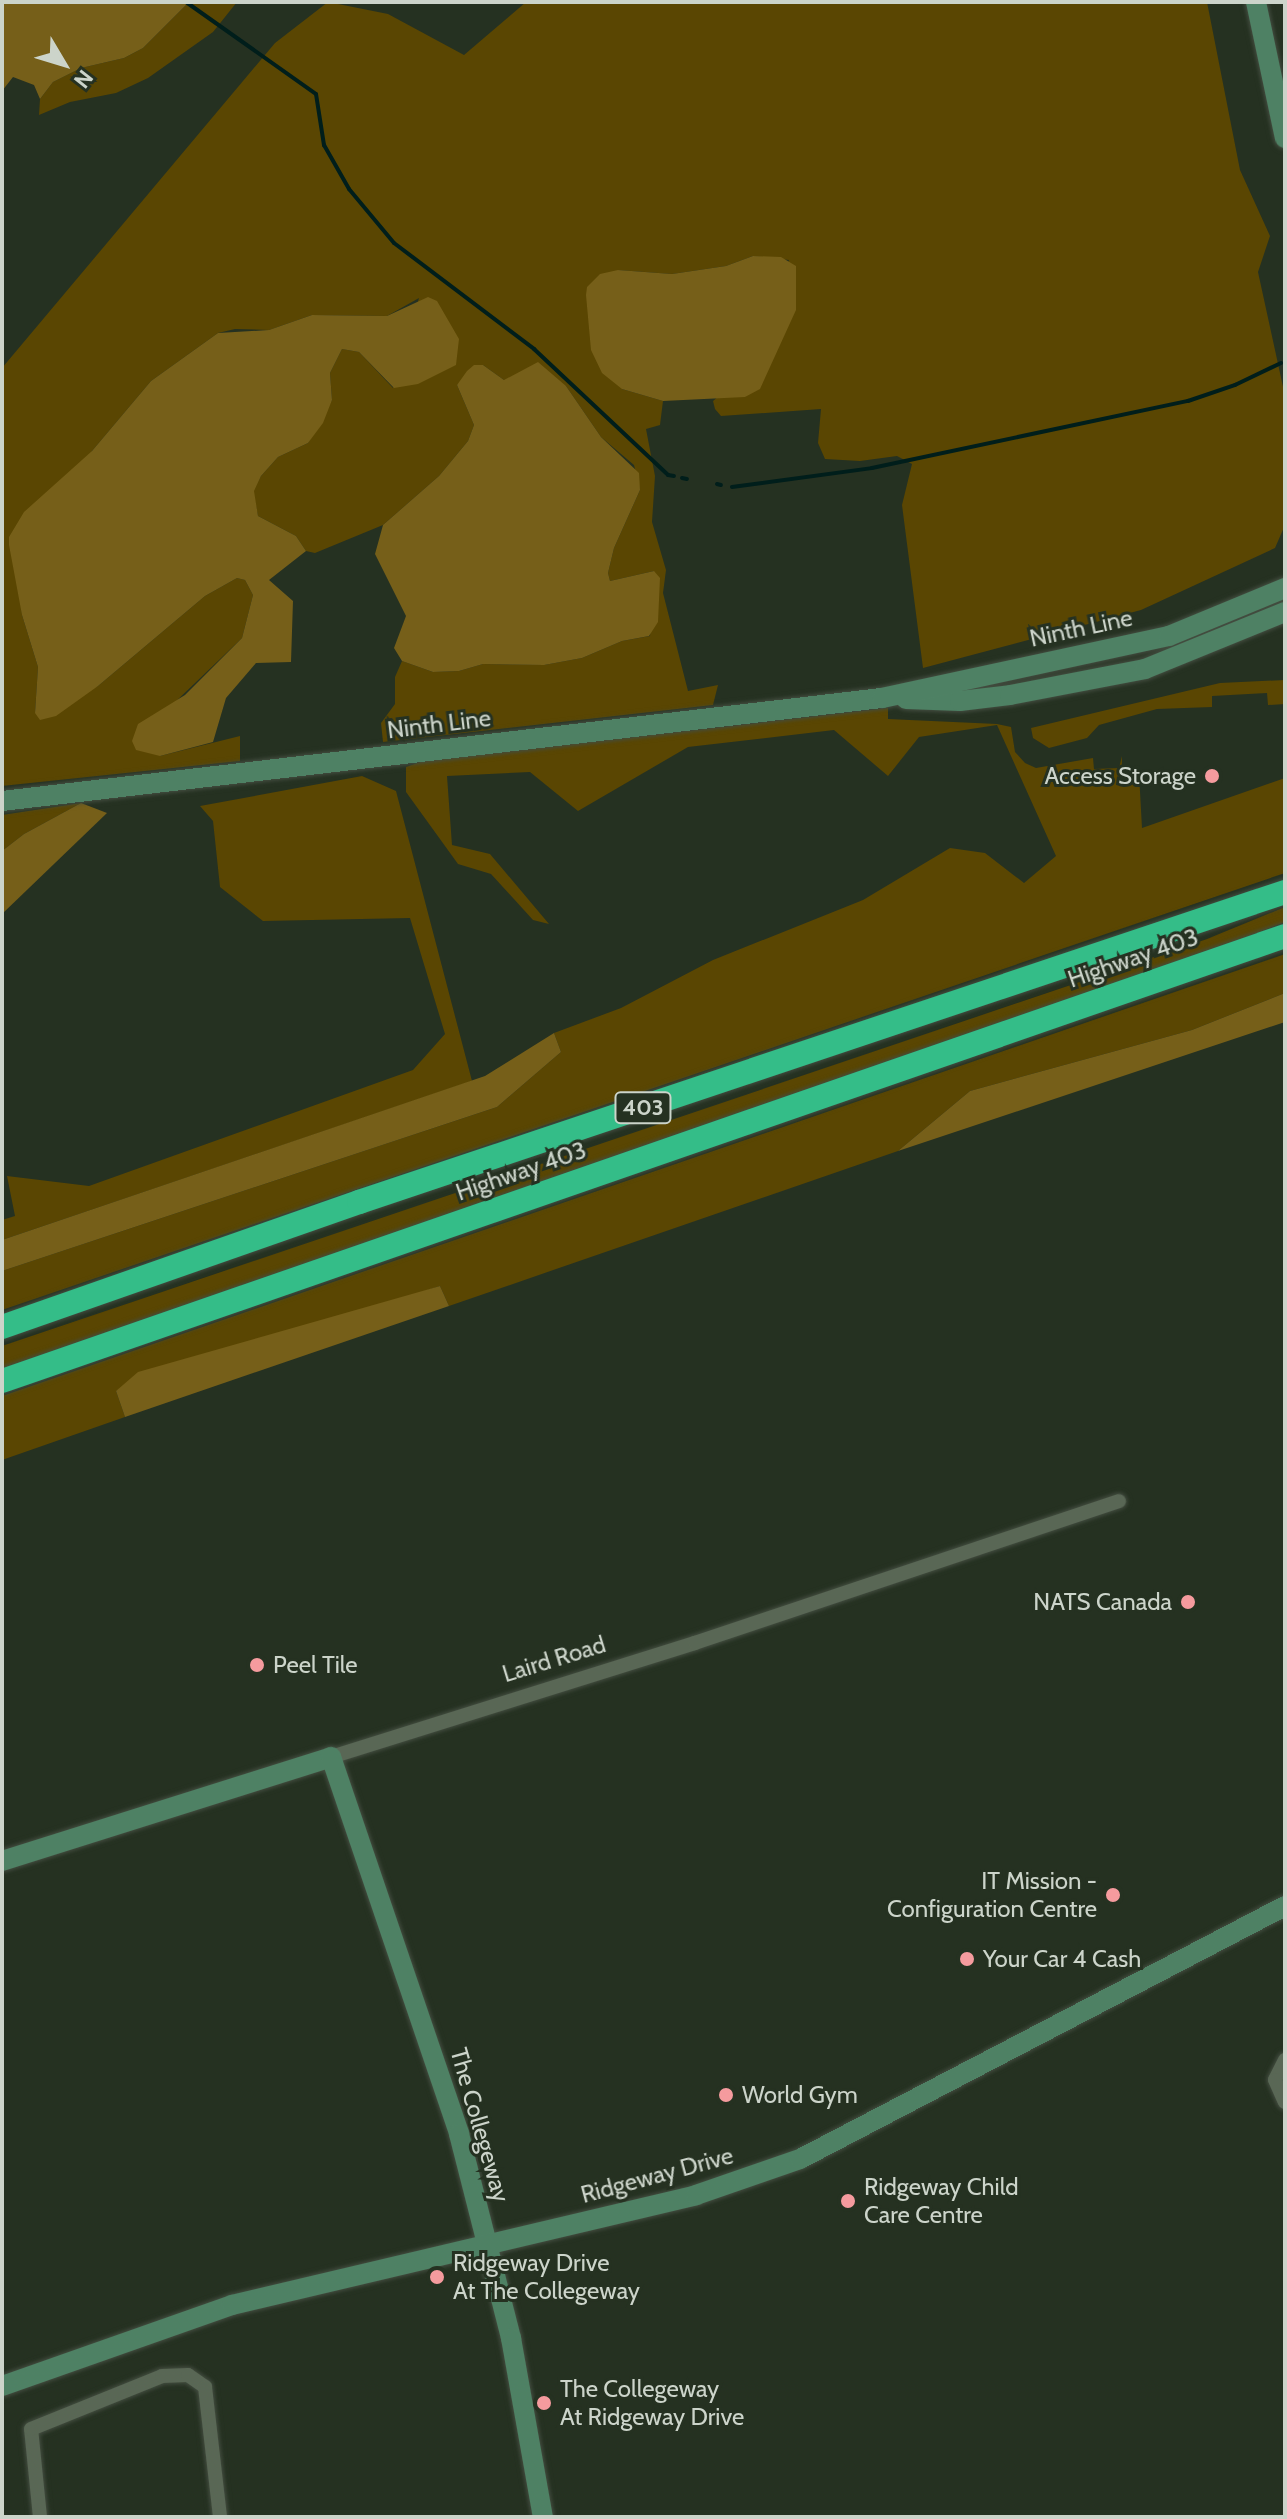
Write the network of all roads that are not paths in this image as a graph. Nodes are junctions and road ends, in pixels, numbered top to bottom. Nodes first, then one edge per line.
1 (1256, 2) edge
2 (1285, 138) edge
3 (1285, 588) edge
4 (1285, 612) edge
5 (882, 698) junction
6 (2, 801) edge
7 (1285, 892) edge
8 (1285, 936) edge
9 (2, 1327) edge
10 (2, 1381) edge
11 (1119, 1501) dead end
12 (331, 1757) junction
13 (2, 1861) edge
14 (1285, 1906) edge
15 (1285, 2060) edge
16 (1285, 2102) edge
17 (486, 2243) junction
18 (2, 2386) edge
19 (40, 2517) edge
20 (220, 2517) edge
21 (543, 2517) edge

1 - 2 street
3 - 5 street, Ninth Line
4 - 5 street, Ninth Line
5 - 6 street, Ninth Line
7 - 9 highway, Highway 403 / 403
8 - 10 highway, Highway 403 / 403
11 - 12 street, Laird Road
12 - 13 street, Laird Road
12 - 17 street, The Collegeway
14 - 17 street, Ridgeway Drive
15 - 16 street
17 - 18 street, Ridgeway Drive
17 - 21 street, The Collegeway
19 - 20 street

